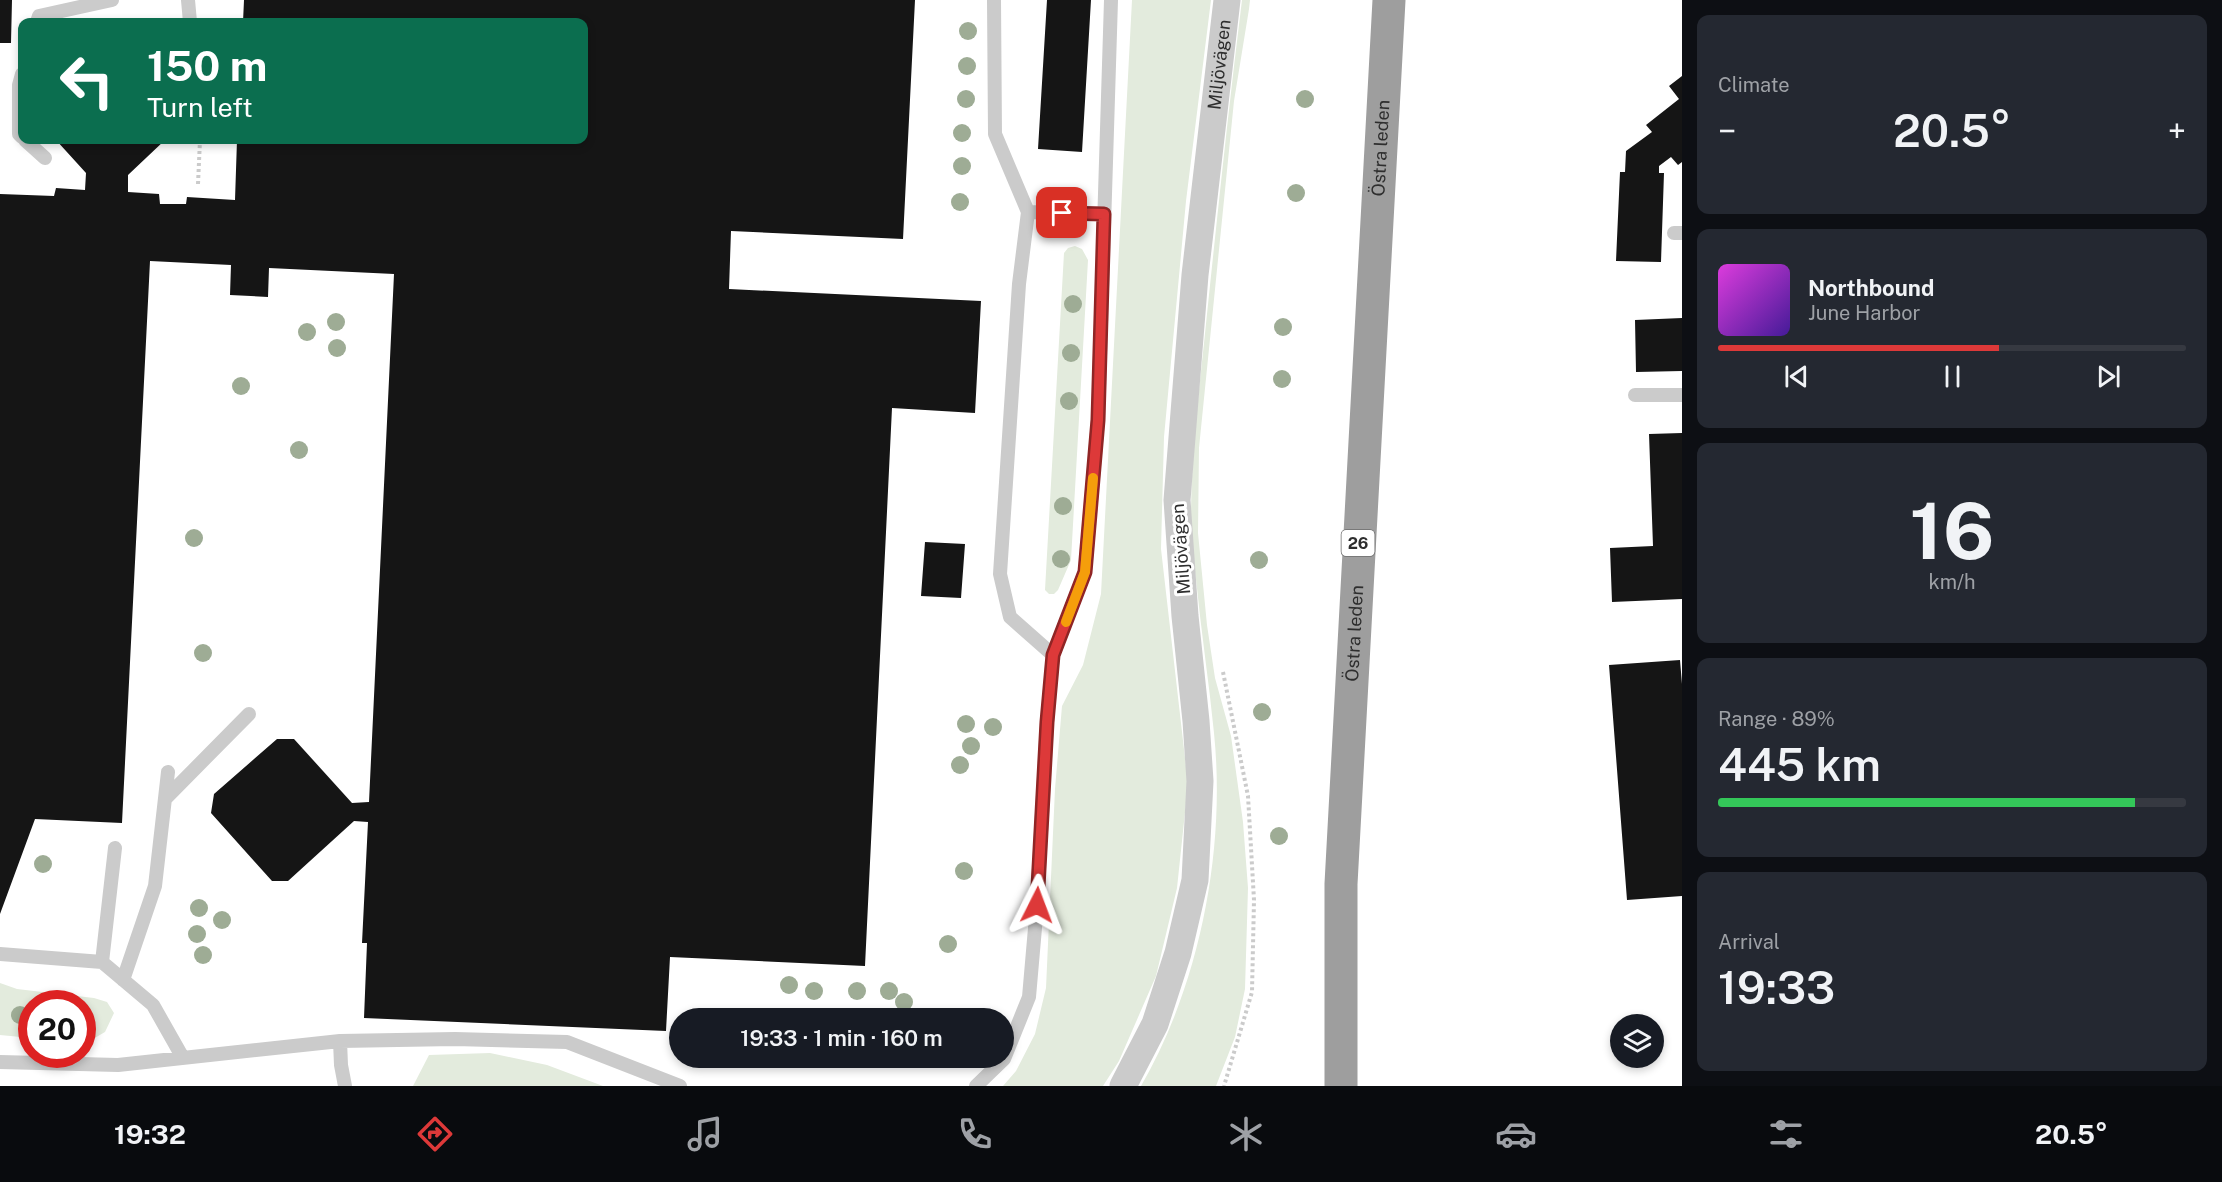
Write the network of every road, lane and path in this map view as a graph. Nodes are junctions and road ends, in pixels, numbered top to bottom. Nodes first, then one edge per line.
1 (112, 0) edge
2 (188, 0) edge
3 (994, 0) edge
4 (1111, 0) edge
5 (1227, 0) edge
6 (1389, 0) edge
7 (38, 18) edge
8 (190, 18) edge
9 (30, 144) edge
10 (200, 144) edge
11 (45, 158) dead end
12 (198, 184) dead end
13 (1028, 212) junction
14 (1104, 214) junction
15 (1635, 394) dead end
16 (1682, 394) edge
17 (1053, 655) junction
18 (1222, 666) dead end
19 (249, 714) dead end
20 (168, 772) dead end
21 (165, 799) junction
22 (115, 848) dead end
23 (0, 954) edge
24 (102, 962) junction
25 (123, 980) junction
26 (340, 1041) junction
27 (183, 1058) junction
28 (0, 1062) edge
29 (345, 1086) edge
30 (680, 1086) edge
31 (976, 1086) edge
32 (1123, 1086) edge
33 (1224, 1086) edge
34 (1341, 1086) edge

1 - 7 lane
2 - 8 lane
3 - 13 lane
4 - 14 lane
5 - 32 street, Miljövägen
6 - 34 highway, Östra leden / 26
9 - 11 lane
10 - 12 path
13 - 14 lane
13 - 17 lane
14 - 17 lane
15 - 16 lane
17 - 31 lane
18 - 33 path
19 - 21 lane
20 - 21 lane
21 - 25 lane
22 - 24 lane
23 - 24 lane
24 - 25 lane
25 - 27 lane
26 - 27 lane
26 - 29 lane
26 - 30 lane
27 - 28 lane

